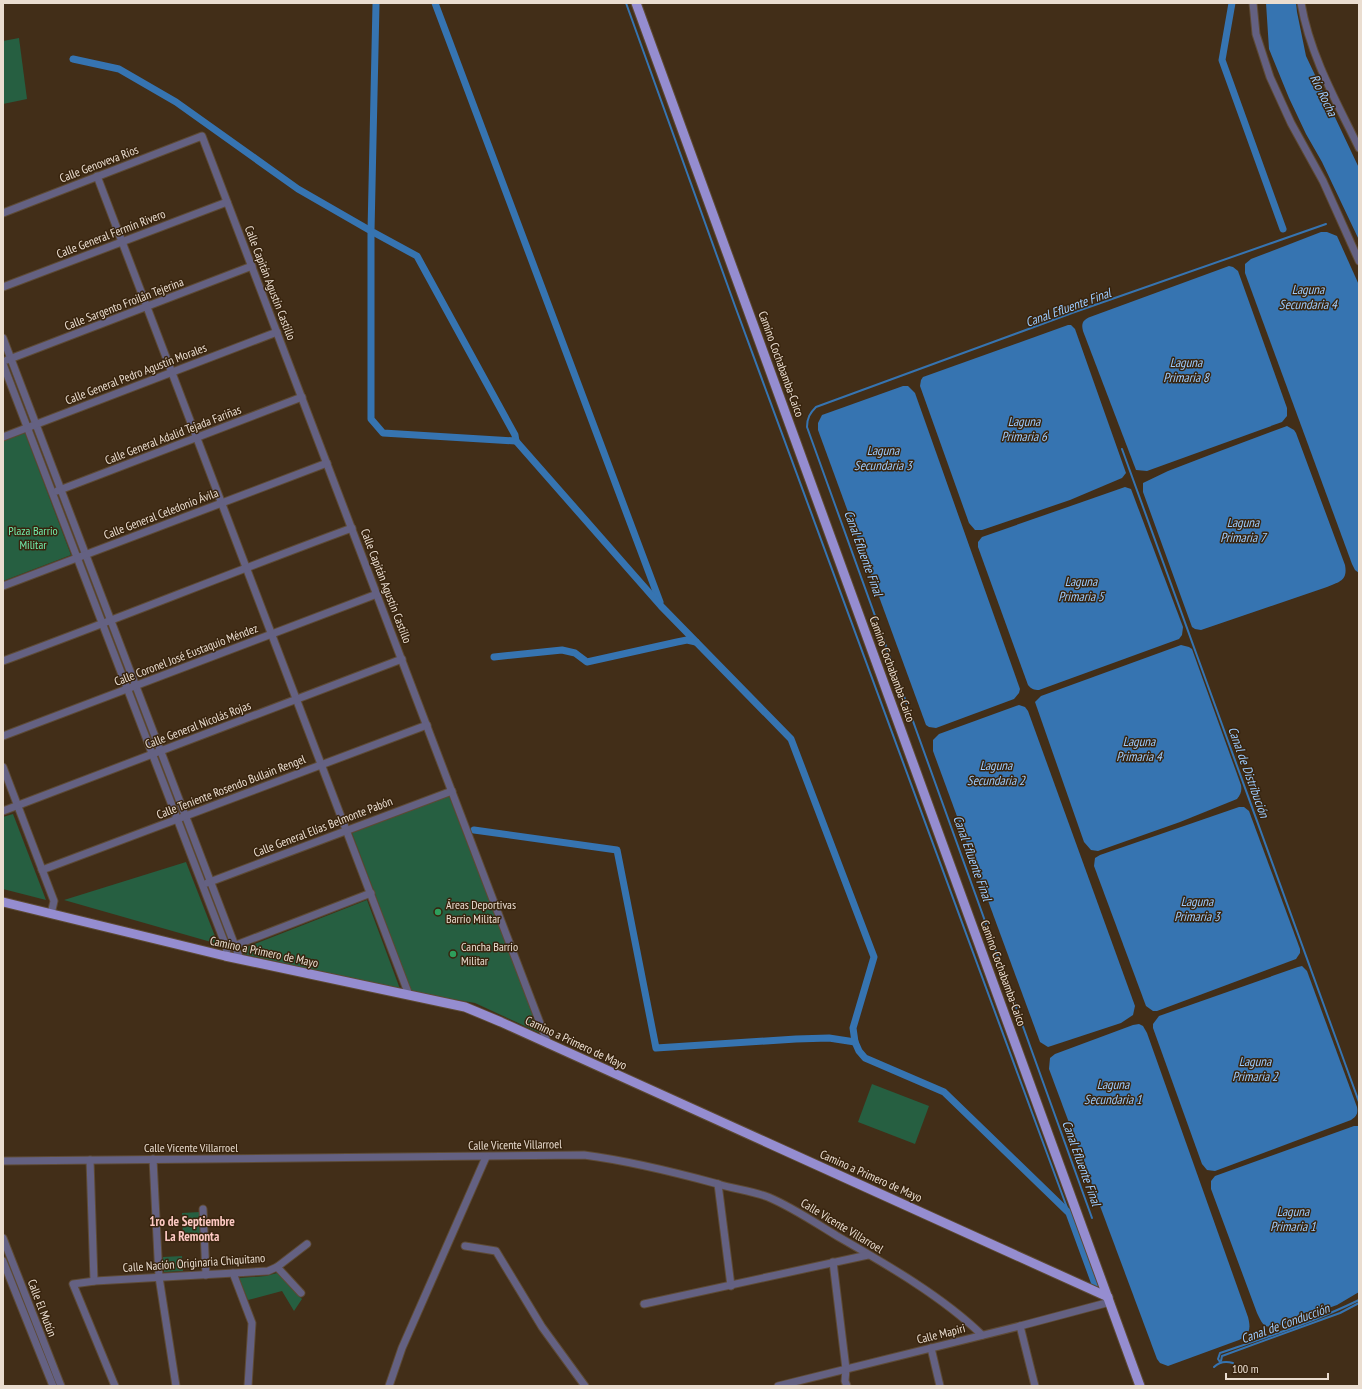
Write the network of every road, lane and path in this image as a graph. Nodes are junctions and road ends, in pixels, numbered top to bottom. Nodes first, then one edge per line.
1 (636, 3) edge
2 (1254, 3) edge
3 (1301, 3) edge
4 (202, 136) joint
5 (1359, 148) edge
6 (97, 176) junction
7 (227, 202) junction
8 (3, 213) edge
9 (122, 242) junction
10 (1359, 261) edge
11 (252, 266) junction
12 (3, 287) edge
13 (147, 306) junction
14 (277, 332) junction
15 (3, 338) edge
16 (11, 358) junction
17 (3, 363) edge
18 (172, 372) junction
19 (302, 397) junction
20 (36, 424) junction
21 (27, 428) junction
22 (3, 437) edge
23 (197, 438) junction
24 (327, 463) junction
25 (61, 490) junction
26 (52, 493) junction
27 (222, 503) junction
28 (352, 528) junction
29 (86, 555) junction
30 (77, 558) junction
31 (246, 566) junction
32 (3, 586) edge
33 (377, 594) junction
34 (111, 621) junction
35 (102, 624) junction
36 (272, 634) junction
37 (402, 659) junction
38 (3, 661) edge
39 (136, 686) junction
40 (127, 689) junction
41 (297, 699) junction
42 (427, 725) junction
43 (3, 736) edge
44 (161, 751) junction
45 (152, 754) junction
46 (322, 765) junction
47 (3, 767) edge
48 (452, 791) junction
49 (18, 805) junction
50 (3, 811) edge
51 (186, 816) junction
52 (177, 819) junction
53 (347, 830) junction
54 (42, 870) junction
55 (210, 881) junction
56 (202, 884) junction
57 (371, 893) junction
58 (3, 902) edge
59 (52, 914) junction
60 (235, 946) junction
61 (226, 952) junction
62 (240, 959) junction
63 (409, 995) junction
64 (548, 1044) junction
65 (486, 1157) junction
66 (153, 1159) junction
67 (90, 1160) junction
68 (3, 1161) edge
69 (718, 1184) junction
70 (203, 1209) dead end
71 (3, 1238) edge
72 (307, 1244) dead end
73 (465, 1246) dead end
74 (868, 1254) junction
75 (6, 1255) edge
76 (3, 1261) edge
77 (834, 1262) junction
78 (277, 1267) junction
79 (233, 1273) junction
80 (206, 1275) junction
81 (159, 1277) junction
82 (94, 1281) junction
83 (731, 1286) junction
84 (301, 1293) dead end
85 (1109, 1299) junction
86 (644, 1304) dead end
87 (1020, 1326) junction
88 (982, 1335) junction
89 (931, 1348) junction
90 (846, 1369) junction
91 (53, 1386) edge
92 (60, 1386) edge
93 (115, 1386) edge
94 (176, 1386) edge
95 (248, 1386) edge
96 (389, 1386) edge
97 (585, 1386) edge
98 (778, 1386) edge
99 (847, 1386) edge
100 (940, 1386) edge
101 (1035, 1386) edge
102 (1140, 1386) edge

1 - 85 main road, Camino Cochabamba-Caico
2 - 10 street
3 - 5 street
4 - 6 street, Calle Genoveva Ríos
4 - 7 street, Calle Capitán Agustín Castillo
6 - 8 street, Calle Genoveva Ríos
6 - 9 street
7 - 9 street, Calle General Fermín Rivero
7 - 11 street, Calle Capitán Agustín Castillo
9 - 12 street, Calle General Fermín Rivero
9 - 13 street
11 - 13 street, Calle Sargento Froilán Tejerina
11 - 14 street, Calle Capitán Agustín Castillo
13 - 16 street, Calle Sargento Froilán Tejerina
13 - 18 street
14 - 18 street, Calle General Pedro Agustín Morales
14 - 19 street, Calle Capitán Agustín Castillo
15 - 16 street
16 - 17 street, Calle Sargento Froilán Tejerina
16 - 20 street
17 - 21 street
18 - 20 street, Calle General Pedro Agustín Morales
18 - 23 street
19 - 23 street, Calle General Adalid Tejada Fariñas
19 - 24 street, Calle Capitán Agustín Castillo
20 - 21 street, Calle General Pedro Agustín Morales
20 - 25 street
21 - 22 street, Calle General Pedro Agustín Morales
21 - 26 street
23 - 25 street, Calle General Adalid Tejada Fariñas
23 - 27 street
24 - 27 street, Calle General Celedonio Ávila
24 - 28 street, Calle Capitán Agustín Castillo
25 - 26 street, Calle General Adalid Tejada Fariñas
25 - 29 street
26 - 30 street
27 - 29 street, Calle General Celedonio Ávila
27 - 31 street
28 - 31 street
28 - 33 street, Calle Capitán Agustín Castillo
29 - 30 street, Calle General Celedonio Ávila
29 - 34 street
30 - 32 street, Calle General Celedonio Ávila
30 - 35 street
31 - 34 street
31 - 36 street
33 - 36 street, Calle Coronel José Eustaquio Méndez
33 - 37 street, Calle Capitán Agustín Castillo
34 - 35 street
34 - 39 street
35 - 38 street
35 - 40 street
36 - 39 street, Calle Coronel José Eustaquio Méndez
36 - 41 street
37 - 41 street, Calle General Nicolás Rojas
37 - 42 street, Calle Capitán Agustín Castillo
39 - 40 street, Calle Coronel José Eustaquio Méndez
39 - 44 street
40 - 43 street, Calle Coronel José Eustaquio Méndez
40 - 45 street
41 - 44 street, Calle General Nicolás Rojas
41 - 46 street
42 - 46 street, Calle Teniente Rosendo Bullain Rengel
42 - 48 street, Calle Capitán Agustín Castillo
44 - 45 street, Calle General Nicolás Rojas
44 - 51 street
45 - 49 street, Calle General Nicolás Rojas
45 - 52 street
46 - 51 street, Calle Teniente Rosendo Bullain Rengel
46 - 53 street
47 - 49 street
48 - 53 street, Calle General Elías Belmonte Pabón
48 - 64 street, Calle Capitán Agustín Castillo
49 - 50 street, Calle General Nicolás Rojas
49 - 54 street
51 - 52 street, Calle Teniente Rosendo Bullain Rengel
51 - 55 street
52 - 54 street, Calle Teniente Rosendo Bullain Rengel
52 - 56 street
53 - 55 street, Calle General Elías Belmonte Pabón
53 - 57 street
54 - 59 street
55 - 56 street, Calle General Elías Belmonte Pabón
55 - 60 street
56 - 61 street
57 - 60 street
57 - 63 street
58 - 59 main road, Camino a Primero de Mayo
59 - 61 main road, Camino a Primero de Mayo
60 - 61 street
60 - 62 street
61 - 62 main road, Camino a Primero de Mayo
62 - 63 main road, Camino a Primero de Mayo
63 - 64 main road, Camino a Primero de Mayo
64 - 85 main road, Camino a Primero de Mayo
65 - 66 street, Calle Vicente Villarroel
65 - 69 street, Calle Vicente Villarroel
65 - 96 street
66 - 67 street, Calle Vicente Villarroel
66 - 81 street
67 - 68 street, Calle Vicente Villarroel
67 - 82 street
69 - 74 street, Calle Vicente Villarroel
69 - 83 street
70 - 80 street
71 - 75 street, Calle El Mutún
72 - 78 street, Calle Nación Originaria Chiquitano
73 - 97 street
74 - 77 street
74 - 88 street, Calle Vicente Villarroel
75 - 92 street, Calle El Mutún
76 - 91 street, Calle El Mutún
77 - 83 street
77 - 90 street
78 - 79 street, Calle Nación Originaria Chiquitano
78 - 84 street
79 - 80 street, Calle Nación Originaria Chiquitano
79 - 95 street
80 - 81 street, Calle Nación Originaria Chiquitano
81 - 82 street, Calle Nación Originaria Chiquitano
81 - 94 street
82 - 93 street, Calle Nación Originaria Chiquitano
83 - 86 street
85 - 87 street, Calle Mapiri
85 - 102 main road, Camino Cochabamba-Caico
87 - 88 street, Calle Mapiri
87 - 101 street
88 - 89 street, Calle Mapiri
89 - 90 street, Calle Mapiri
89 - 100 street
90 - 98 street, Calle Mapiri
90 - 99 street

